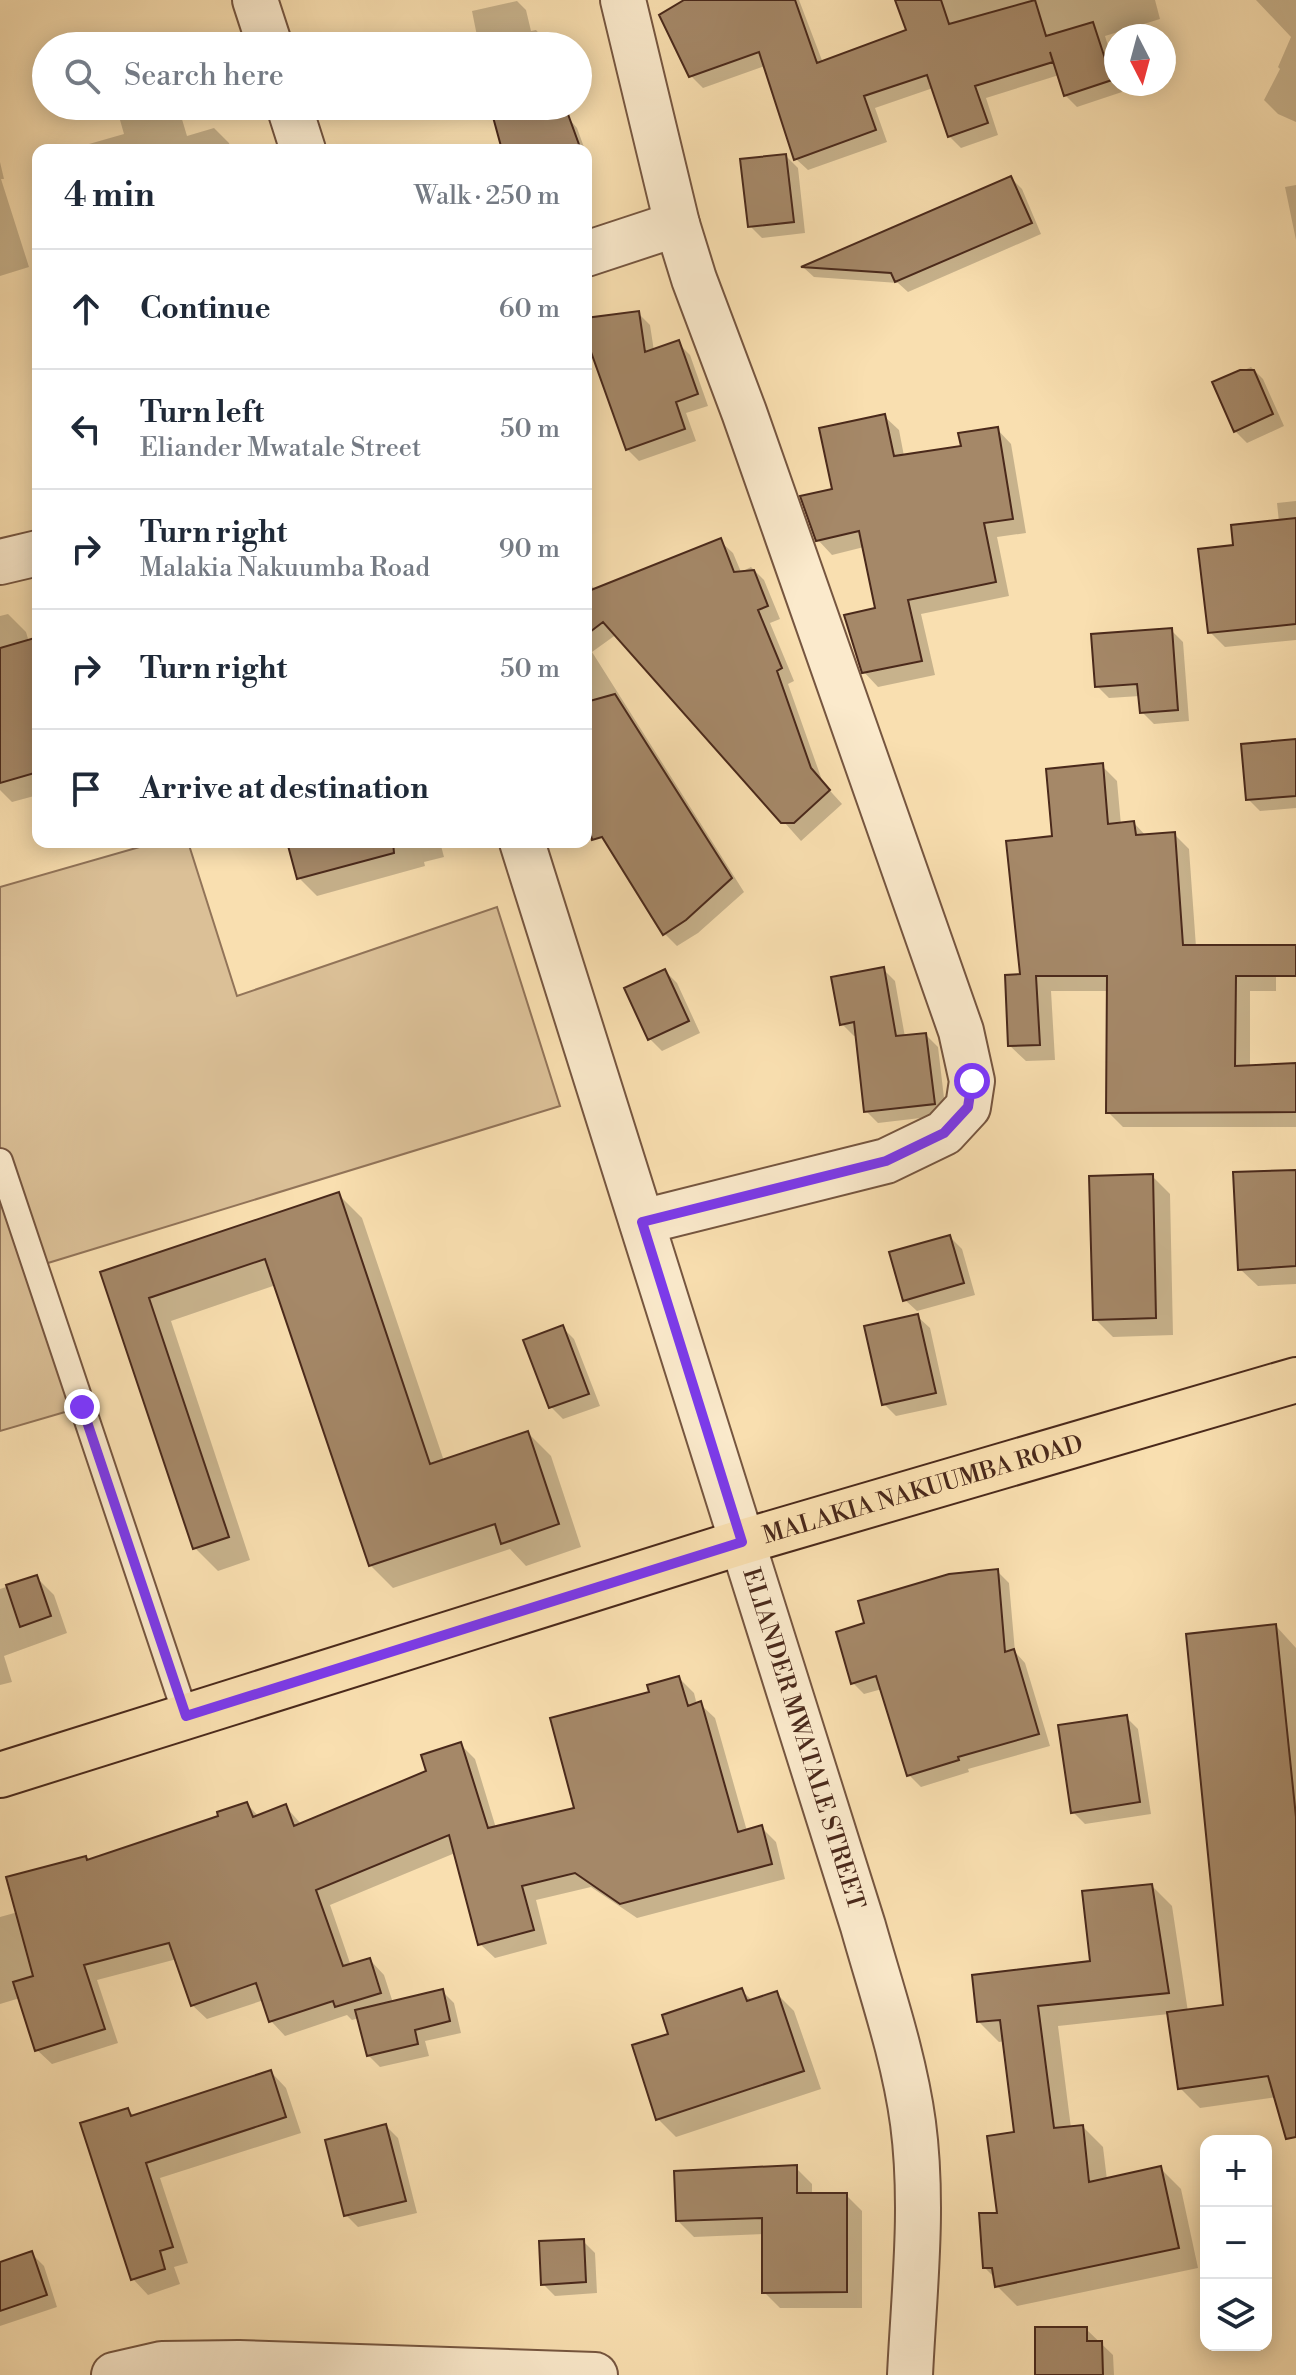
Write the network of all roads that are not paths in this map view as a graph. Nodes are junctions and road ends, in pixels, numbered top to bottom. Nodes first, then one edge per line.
1 (255, 0) edge
2 (623, 0) edge
3 (265, 32) edge
4 (293, 120) edge
5 (301, 144) edge
6 (677, 224) junction
7 (592, 252) edge
8 (32, 554) edge
9 (0, 562) edge
10 (524, 848) edge
11 (0, 1161) edge
12 (642, 1222) junction
13 (1296, 1380) edge
14 (742, 1542) junction
15 (186, 1716) junction
16 (0, 1775) edge
17 (114, 2375) edge
18 (595, 2375) edge
19 (910, 2375) edge

1 - 3 street
2 - 6 street
4 - 5 street
6 - 7 street
6 - 12 street
8 - 9 street
10 - 12 street, ELIANDER MWATALE STREET
11 - 15 lane
12 - 14 street, ELIANDER MWATALE STREET
13 - 14 main road, MALAKIA NAKUUMBA ROAD
14 - 15 main road, MALAKIA NAKUUMBA ROAD
14 - 19 street, ELIANDER MWATALE STREET
15 - 16 main road, MALAKIA NAKUUMBA ROAD
17 - 18 street

